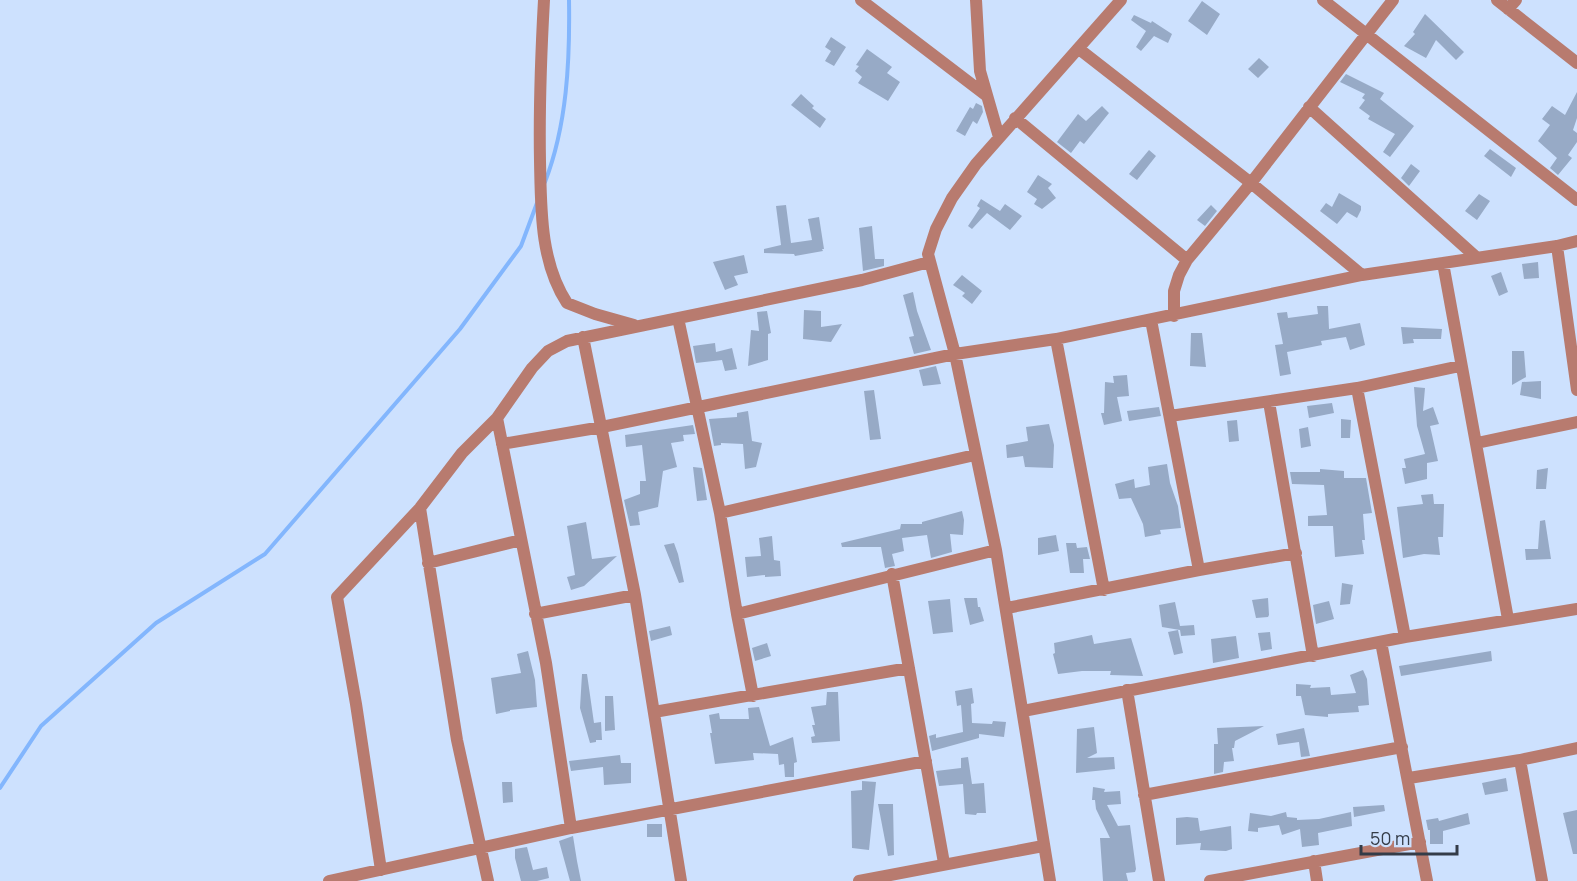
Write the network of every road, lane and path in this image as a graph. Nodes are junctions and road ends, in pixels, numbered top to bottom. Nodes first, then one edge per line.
1 (544, 0) edge
2 (861, 0) edge
3 (976, 0) edge
4 (1121, 0) edge
5 (1323, 0) edge
6 (1393, 0) edge
7 (1497, 0) edge
8 (1512, 5) edge
9 (1366, 33) junction
10 (1079, 49) junction
11 (1577, 63) edge
12 (987, 96) junction
13 (1309, 107) junction
14 (1015, 118) junction
15 (999, 137) junction
16 (1251, 183) junction
17 (1577, 200) edge
18 (1577, 241) edge
19 (1557, 246) junction
20 (1476, 257) junction
21 (1187, 260) junction
22 (929, 262) junction
23 (1443, 263) junction
24 (1362, 275) junction
25 (1174, 316) junction
26 (678, 318) junction
27 (1151, 320) junction
28 (635, 326) junction
29 (582, 337) junction
30 (1056, 339) junction
31 (955, 354) junction
32 (1460, 366) junction
33 (1357, 388) junction
34 (1577, 390) edge
35 (1269, 402) junction
36 (697, 408) junction
37 (1170, 416) junction
38 (497, 418) junction
39 (1577, 422) edge
40 (602, 427) junction
41 (1477, 443) junction
42 (502, 444) junction
43 (975, 455) junction
44 (420, 508) junction
45 (720, 513) junction
46 (521, 540) junction
47 (996, 550) junction
48 (1296, 553) junction
49 (428, 563) junction
50 (1200, 570) junction
51 (892, 574) junction
52 (1104, 590) junction
53 (635, 595) junction
54 (1007, 608) junction
55 (1577, 609) edge
56 (535, 614) junction
57 (736, 614) junction
58 (1508, 619) junction
59 (1405, 637) junction
60 (1381, 642) junction
61 (1313, 656) junction
62 (909, 668) junction
63 (1127, 690) junction
64 (753, 696) junction
65 (1023, 711) junction
66 (654, 712) junction
67 (1402, 747) junction
68 (1577, 748) edge
69 (1520, 760) junction
70 (926, 761) junction
71 (1409, 778) junction
72 (1144, 795) junction
73 (669, 810) junction
74 (571, 828) junction
75 (1420, 842) junction
76 (1043, 846) junction
77 (481, 847) junction
78 (1314, 861) junction
79 (944, 863) junction
80 (381, 870) junction
81 (329, 881) edge
82 (488, 881) edge
83 (681, 881) edge
84 (859, 881) edge
85 (1050, 881) edge
86 (1159, 881) edge
87 (1209, 881) edge
88 (1317, 881) edge
89 (1427, 881) edge
90 (1542, 881) edge

1 - 28 street
2 - 12 street
3 - 12 street
4 - 10 street
5 - 9 street
6 - 9 street
7 - 8 street
8 - 11 street
9 - 13 street
9 - 17 street
10 - 14 street
10 - 16 street
12 - 15 street
13 - 16 street
13 - 20 street
14 - 15 street
14 - 21 street
15 - 22 street
16 - 21 street
16 - 24 street
18 - 19 street
19 - 20 street
19 - 34 street
20 - 23 street
21 - 25 street
22 - 26 street
22 - 31 street
23 - 24 street
23 - 32 street
24 - 25 street
25 - 27 street
26 - 28 street
26 - 36 street
27 - 30 street
27 - 37 street
28 - 29 street
29 - 38 street
29 - 40 street
30 - 31 street
30 - 52 street
31 - 36 street
31 - 43 street
32 - 33 street
32 - 41 street
33 - 35 street
33 - 59 street
35 - 37 street
35 - 48 street
36 - 40 street
36 - 45 street
37 - 50 street
38 - 42 street
38 - 44 street
39 - 41 street
40 - 42 street
40 - 53 street
41 - 58 street
42 - 46 street
43 - 45 street
43 - 47 street
44 - 49 street
44 - 80 street
45 - 57 street
46 - 49 street
46 - 56 street
47 - 51 street
47 - 54 street
48 - 50 street
48 - 61 street
49 - 77 street
50 - 52 street
51 - 57 street
51 - 62 street
52 - 54 street
53 - 56 street
53 - 66 street
54 - 65 street
55 - 58 street
56 - 74 street
57 - 64 street
58 - 59 street
59 - 60 street
60 - 61 street
60 - 67 street
61 - 63 street
62 - 64 street
62 - 70 street
63 - 65 street
63 - 72 street
64 - 66 street
65 - 76 street
66 - 73 street
67 - 71 street
67 - 72 street
68 - 69 street
69 - 71 street
69 - 90 street
70 - 73 street
70 - 79 street
71 - 75 street
72 - 86 street
73 - 74 street
73 - 83 street
74 - 77 street
75 - 78 street
75 - 89 street
76 - 79 street
76 - 85 street
77 - 80 street
77 - 82 street
78 - 87 street
78 - 88 street
79 - 84 street
80 - 81 street

